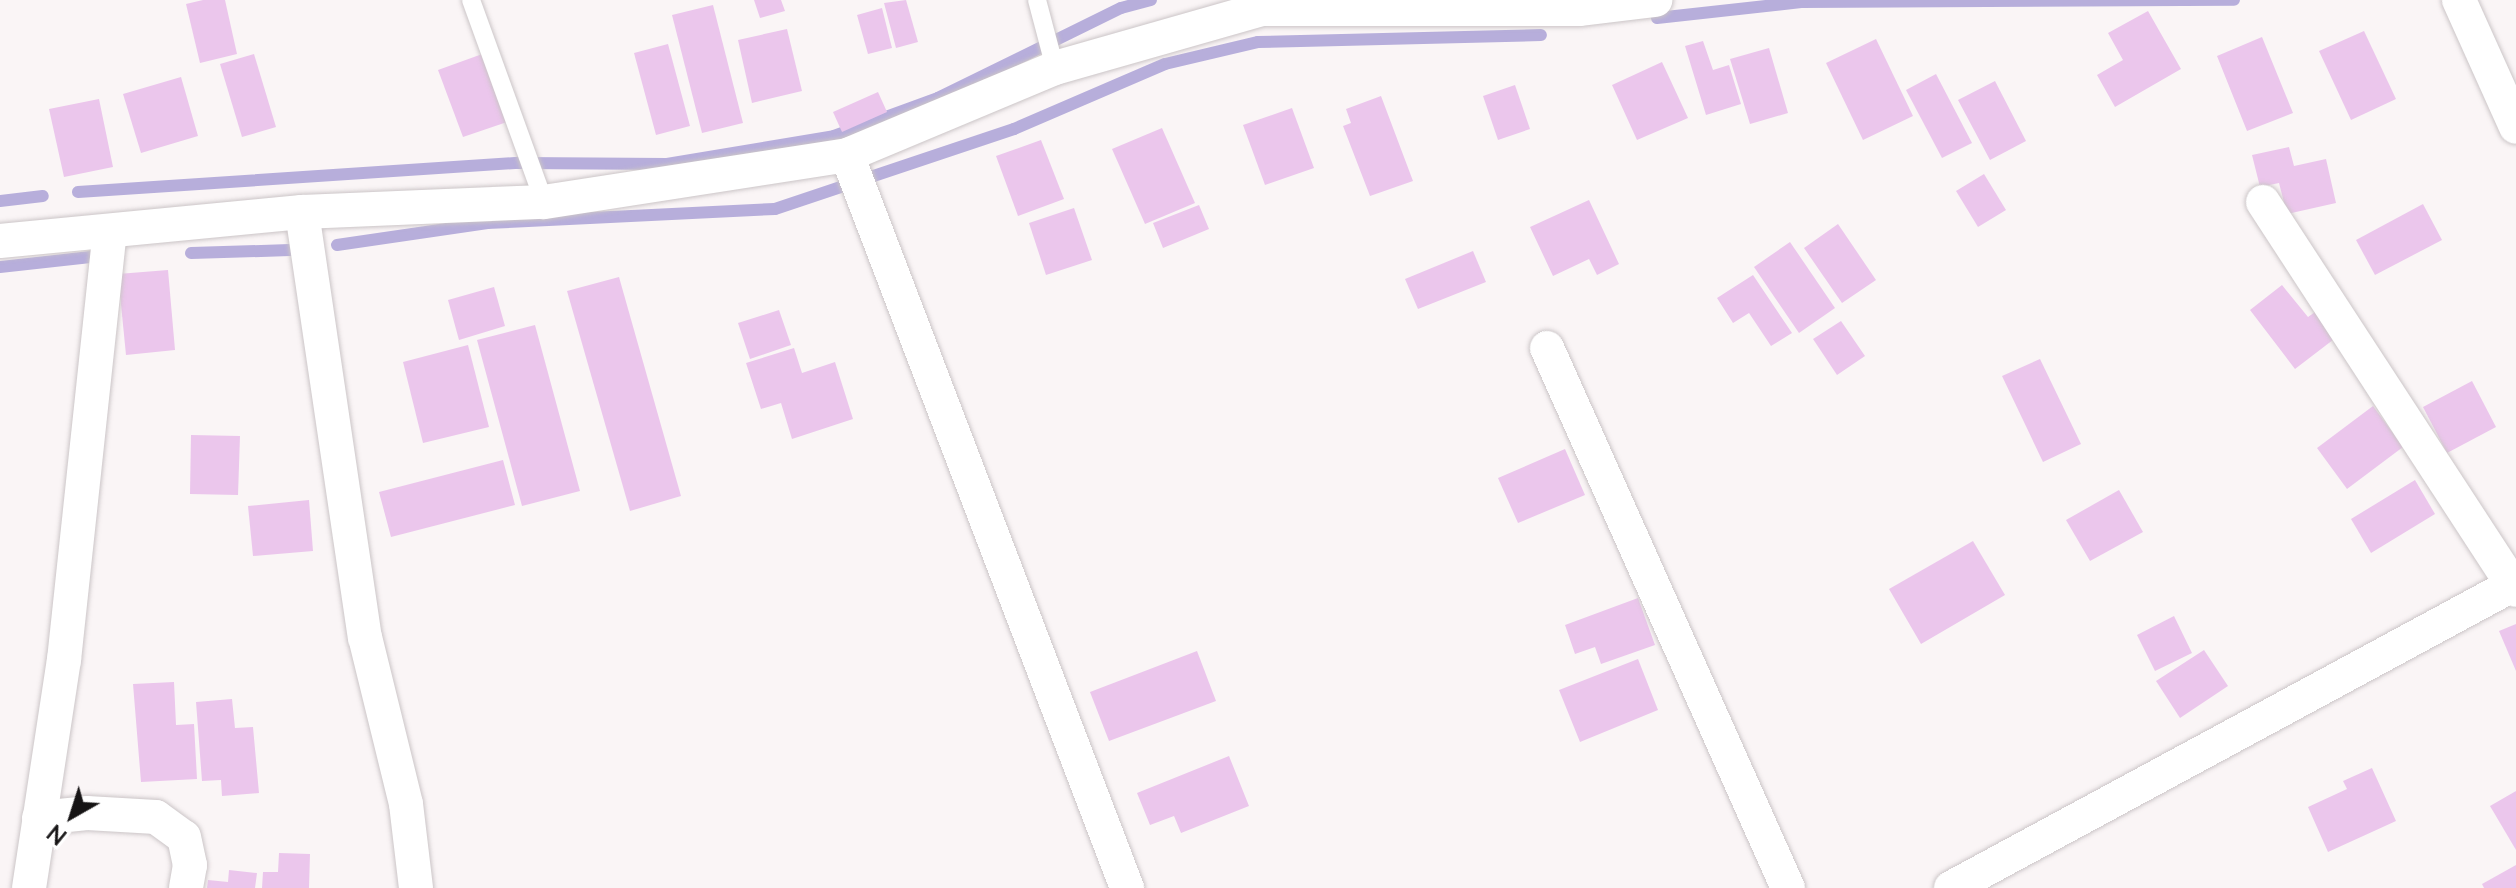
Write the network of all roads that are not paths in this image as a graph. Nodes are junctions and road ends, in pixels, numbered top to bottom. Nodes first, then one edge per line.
1 (471, 0) edge
2 (1037, 0) edge
3 (1655, 0) edge
4 (2459, 0) edge
5 (1262, 4) edge
6 (1052, 59) junction
7 (2516, 127) edge
8 (853, 173) junction
9 (544, 202) junction
10 (2263, 202) dead end
11 (302, 212) junction
12 (110, 232) junction
13 (0, 241) edge
14 (1547, 348) dead end
15 (2514, 586) edge
16 (39, 818) junction
17 (29, 888) edge
18 (186, 888) edge
19 (416, 888) edge
20 (1127, 888) edge
21 (1788, 888) edge
22 (1951, 888) edge

1 - 9 lane
2 - 6 lane
3 - 5 street
4 - 7 street
5 - 6 street
6 - 8 street
8 - 9 street
8 - 20 street
9 - 11 street
10 - 15 street
11 - 12 street
11 - 19 street
12 - 13 street
12 - 16 street
14 - 21 street
15 - 22 street
16 - 17 street
16 - 18 street

